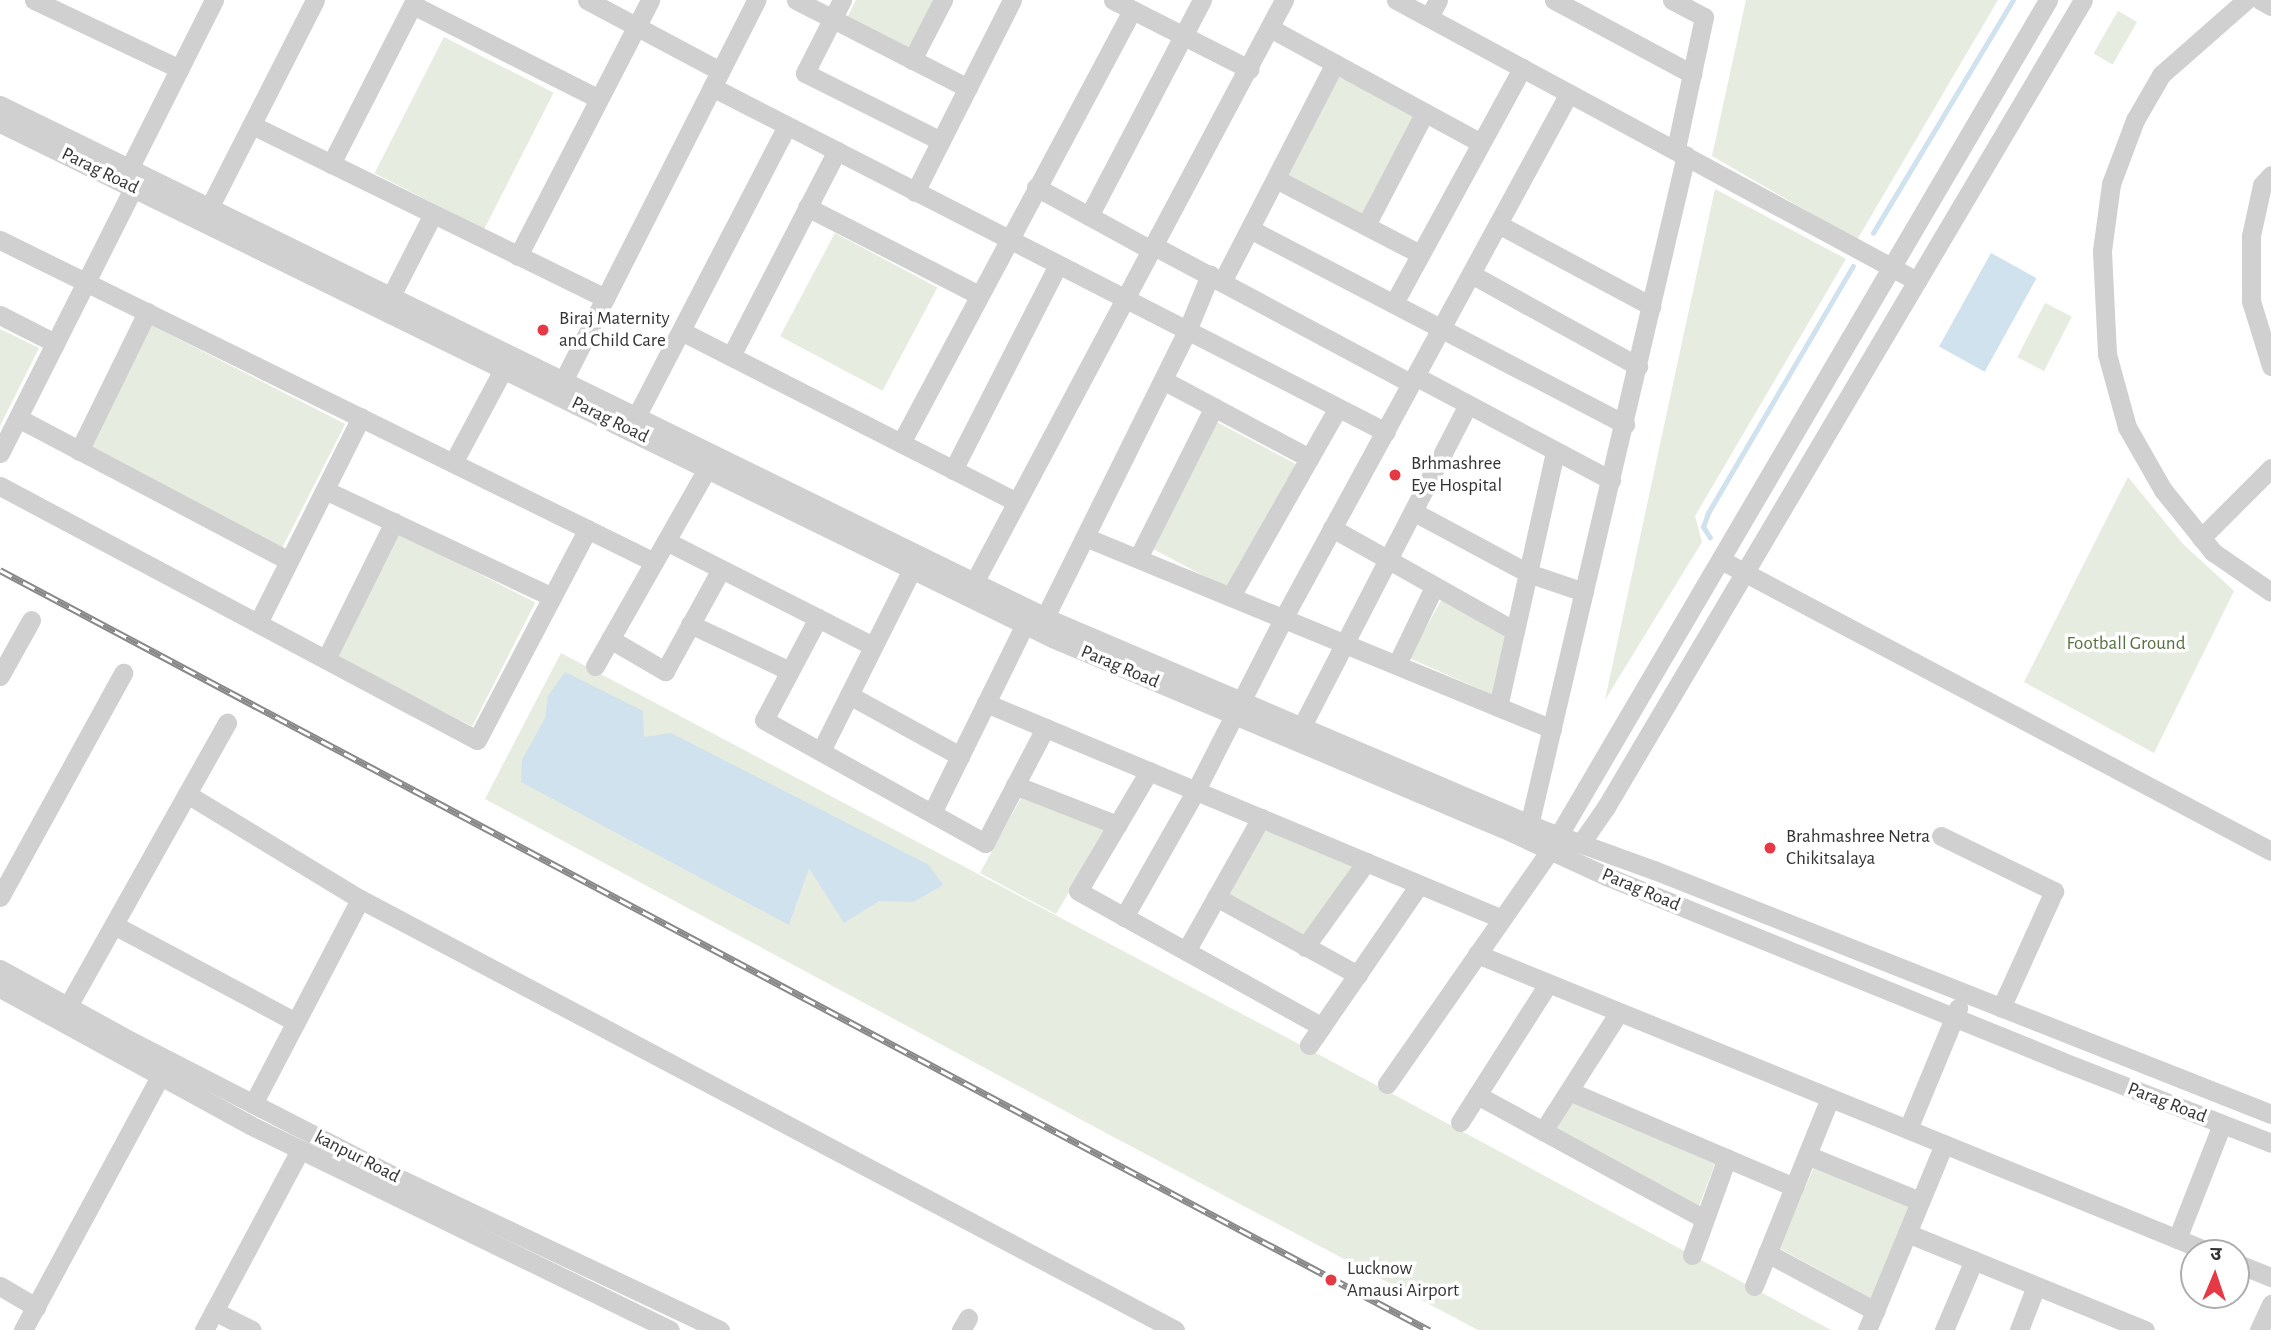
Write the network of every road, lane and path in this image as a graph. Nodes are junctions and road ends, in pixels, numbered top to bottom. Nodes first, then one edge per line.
1 (34, 0) edge
2 (214, 0) edge
3 (315, 0) edge
4 (587, 0) edge
5 (650, 0) edge
6 (756, 0) edge
7 (796, 0) edge
8 (842, 0) edge
9 (943, 0) edge
10 (1012, 0) edge
11 (1113, 0) edge
12 (1202, 0) edge
13 (1284, 0) edge
14 (1396, 0) edge
15 (1554, 0) edge
16 (1672, 0) edge
17 (2048, 0) edge
18 (2083, 0) edge
19 (2246, 0) edge
20 (2260, 0) edge
21 (414, 2) edge
22 (2271, 6) edge
23 (1433, 9) edge
24 (1132, 10) junction
25 (832, 18) junction
26 (636, 27) junction
27 (1270, 28) junction
28 (1182, 35) junction
29 (912, 60) junction
30 (1335, 63) junction
31 (1522, 68) junction
32 (180, 69) junction
33 (1249, 69) junction
34 (1692, 74) junction
35 (716, 79) junction
36 (968, 88) junction
37 (1568, 94) junction
38 (599, 99) junction
39 (0, 105) edge
40 (1425, 112) junction
41 (0, 123) edge
42 (252, 125) junction
43 (787, 126) junction
44 (941, 141) junction
45 (1481, 143) junction
46 (837, 151) junction
47 (1681, 152) junction
48 (331, 164) junction
49 (130, 167) junction
50 (2271, 175) edge
51 (1276, 179) junction
52 (134, 187) junction
53 (1036, 187) junction
54 (915, 192) junction
55 (807, 207) junction
56 (206, 214) junction
57 (433, 214) junction
58 (1089, 216) junction
59 (1498, 224) junction
60 (1366, 225) junction
61 (1250, 229) junction
62 (1008, 239) junction
63 (0, 240) edge
64 (1153, 248) junction
65 (1420, 254) junction
66 (518, 256) junction
67 (1058, 265) junction
68 (1892, 268) junction
69 (1471, 274) junction
70 (1216, 279) junction
71 (1917, 281) junction
72 (86, 282) junction
73 (979, 295) junction
74 (391, 296) junction
75 (605, 298) junction
76 (1125, 300) junction
77 (1394, 303) junction
78 (1651, 306) junction
79 (147, 312) junction
80 (0, 315) edge
81 (1442, 329) junction
82 (681, 331) junction
83 (1187, 331) junction
84 (55, 343) junction
85 (731, 356) junction
86 (2269, 361) edge
87 (1638, 366) junction
88 (503, 368) junction
89 (1413, 379) junction
90 (1163, 380) junction
91 (560, 388) junction
92 (1467, 406) junction
93 (1214, 407) junction
94 (1338, 408) junction
95 (361, 417) junction
96 (636, 417) junction
97 (18, 418) junction
98 (1625, 424) junction
99 (1386, 432) junction
100 (901, 443) junction
101 (79, 451) junction
102 (1555, 451) junction
103 (0, 453) edge
104 (1309, 458) junction
105 (453, 463) junction
106 (2271, 468) edge
107 (707, 469) junction
108 (953, 470) junction
109 (1611, 480) junction
110 (0, 486) edge
111 (325, 490) junction
112 (1016, 502) junction
113 (1414, 512) junction
114 (394, 522) junction
115 (1332, 528) junction
116 (587, 530) junction
117 (1085, 537) junction
118 (2202, 538) junction
119 (666, 541) junction
120 (1138, 558) junction
121 (1388, 559) junction
122 (1721, 560) junction
123 (289, 561) junction
124 (654, 562) junction
125 (721, 569) junction
126 (912, 569) junction
127 (1528, 573) junction
128 (1746, 573) junction
129 (1434, 587) junction
130 (970, 589) junction
131 (1584, 592) junction
132 (2271, 592) edge
133 (1231, 596) junction
134 (552, 597) junction
135 (1045, 617) junction
136 (1284, 617) junction
137 (818, 618) junction
138 (31, 620) dead end
139 (258, 623) junction
140 (690, 624) junction
141 (1024, 624) junction
142 (1515, 631) junction
143 (610, 639) junction
144 (1347, 643) junction
145 (873, 646) junction
146 (326, 659) junction
147 (1397, 664) junction
148 (595, 666) dead end
149 (790, 671) junction
150 (123, 673) dead end
151 (0, 676) edge
152 (849, 695) junction
153 (986, 703) junction
154 (1498, 706) junction
155 (1238, 708) junction
156 (227, 723) dead end
157 (1045, 728) junction
158 (1301, 728) junction
159 (1552, 729) junction
160 (821, 751) junction
161 (960, 756) junction
162 (1149, 771) junction
163 (1015, 785) junction
164 (1195, 792) junction
165 (187, 794) junction
166 (932, 813) junction
167 (1261, 818) junction
168 (1117, 825) junction
169 (1528, 831) junction
170 (1941, 836) dead end
171 (1554, 843) junction
172 (1581, 843) junction
173 (2271, 851) edge
174 (1366, 862) junction
175 (1419, 885) junction
176 (0, 897) edge
177 (1216, 897) junction
178 (360, 899) junction
179 (1124, 916) junction
180 (1502, 919) junction
181 (114, 925) junction
182 (1306, 947) junction
183 (1186, 951) junction
184 (1477, 954) junction
185 (0, 969) edge
186 (1358, 975) junction
187 (1548, 984) junction
188 (0, 988) edge
189 (1964, 994) junction
190 (68, 1006) junction
191 (2001, 1009) junction
192 (1619, 1012) junction
193 (1954, 1018) junction
194 (296, 1022) junction
195 (1322, 1027) junction
196 (1309, 1045) dead end
197 (165, 1068) junction
198 (1387, 1084) dead end
199 (1569, 1091) junction
200 (1477, 1095) junction
201 (1830, 1098) junction
202 (253, 1104) junction
203 (2271, 1114) edge
204 (1460, 1122) dead end
205 (2222, 1124) junction
206 (1908, 1129) junction
207 (1543, 1131) junction
208 (2271, 1143) edge
209 (1944, 1144) junction
210 (300, 1150) junction
211 (1807, 1155) junction
212 (1727, 1158) junction
213 (1794, 1186) junction
214 (1920, 1201) junction
215 (1704, 1219) junction
216 (1907, 1233) junction
217 (2177, 1239) junction
218 (2180, 1240) edge
219 (1767, 1253) junction
220 (1692, 1255) dead end
221 (1974, 1261) junction
222 (2250, 1269) edge
223 (2271, 1277) edge
224 (0, 1286) edge
225 (1754, 1286) dead end
226 (2036, 1286) junction
227 (2271, 1304) edge
228 (36, 1307) junction
229 (214, 1311) junction
230 (1875, 1311) junction
231 (2097, 1321) edge
232 (23, 1330) edge
233 (204, 1330) edge
234 (252, 1330) edge
235 (670, 1330) edge
236 (720, 1330) edge
237 (1175, 1330) edge
238 (1867, 1330) edge
239 (1944, 1330) edge
240 (2019, 1330) edge
241 (2145, 1330) edge
242 (2259, 1330) edge

1 - 32 street
2 - 32 street
3 - 42 street
4 - 26 street
5 - 26 street
6 - 35 street
7 - 25 street
8 - 25 street
9 - 29 street
10 - 36 street
11 - 24 street
12 - 28 street
13 - 27 street
14 - 23 street
15 - 34 street
16 - 34 street
17 - 68 street
18 - 71 street
19 - 118 street
20 - 22 street
21 - 38 street
21 - 48 street
23 - 31 street
24 - 28 street
24 - 53 street
25 - 29 street
25 - 44 street
26 - 35 street
26 - 38 street
27 - 30 street
27 - 33 street
28 - 33 street
28 - 58 street
29 - 36 street
30 - 40 street
30 - 51 street
31 - 37 street
31 - 45 street
32 - 49 street
33 - 64 street
34 - 47 street
35 - 43 street
35 - 75 street
36 - 44 street
37 - 47 street
37 - 59 street
38 - 66 street
39 - 49 street, Parag Road
40 - 45 street
40 - 60 street
41 - 52 street, Parag Road
42 - 48 street
42 - 56 street
43 - 46 street
43 - 82 street
44 - 54 street
45 - 65 street
46 - 54 street
46 - 55 street
47 - 68 street
47 - 78 street
48 - 57 street
49 - 56 street, Parag Road
50 - 86 street
51 - 60 street
51 - 61 street
52 - 56 street, Parag Road
52 - 72 street
53 - 58 street
53 - 62 street
54 - 62 street
55 - 73 street
55 - 85 street
56 - 74 street, Parag Road
56 - 88 street, Parag Road
57 - 66 street
57 - 74 street
58 - 64 street
59 - 69 street
59 - 78 street
60 - 65 street
61 - 70 street
61 - 77 street
62 - 67 street
62 - 73 street
63 - 72 street
64 - 70 street
64 - 76 street
65 - 77 street
66 - 75 street
67 - 76 street
67 - 108 street
68 - 71 street
68 - 122 street
69 - 81 street
69 - 87 street
70 - 83 street
70 - 89 street
71 - 128 street
72 - 79 street
72 - 84 street
73 - 100 street
74 - 91 street, Parag Road
75 - 91 street
76 - 83 street
76 - 112 street
77 - 81 street
78 - 87 street
79 - 95 street
79 - 101 street
80 - 84 street
81 - 89 street
81 - 98 street
82 - 85 street
82 - 96 street
83 - 90 street
83 - 94 street
84 - 97 street
85 - 100 street
87 - 98 street
88 - 91 street, Parag Road
88 - 105 street
89 - 92 street
89 - 99 street
90 - 93 street
90 - 117 street
91 - 96 street, Parag Road
91 - 107 street, Parag Road
92 - 102 street
92 - 113 street
93 - 104 street
93 - 120 street
94 - 99 street
94 - 104 street
95 - 105 street
95 - 111 street
96 - 130 street, Parag Road
97 - 101 street
97 - 103 street
98 - 109 street
99 - 115 street
100 - 108 street
101 - 123 street
102 - 109 street
102 - 127 street
104 - 133 street
105 - 116 street
106 - 118 street
107 - 119 street
107 - 126 street, Parag Road
108 - 112 street
109 - 131 street
110 - 139 street
111 - 114 street
111 - 123 street
112 - 130 street
113 - 121 street
113 - 127 street
114 - 134 street
114 - 146 street
115 - 121 street
115 - 136 street
116 - 124 street
116 - 134 street
117 - 120 street
117 - 135 street
118 - 132 street
119 - 124 street
119 - 125 street
120 - 133 street
121 - 129 street
121 - 144 street
122 - 128 street
122 - 171 street
123 - 139 street
124 - 143 street
125 - 137 street
125 - 140 street
126 - 130 street, Parag Road
126 - 145 street
127 - 131 street
127 - 142 street
128 - 172 street
128 - 173 street
129 - 142 street
129 - 147 street
130 - 135 street, Parag Road
130 - 141 street, Parag Road
131 - 159 street
133 - 136 street
134 - 146 street
135 - 155 street, Parag Road
136 - 144 street
136 - 155 street
137 - 145 street
137 - 149 street
138 - 151 street
139 - 146 street
140 - 143 street
140 - 149 street
141 - 153 street
141 - 155 street, Parag Road
142 - 154 street
143 - 148 street
144 - 147 street
144 - 158 street
145 - 152 street
147 - 154 street
149 - 160 street
150 - 176 street
152 - 160 street
152 - 161 street
153 - 157 street
153 - 161 street
154 - 159 street
155 - 158 street, Parag Road
155 - 164 street
155 - 169 street, Parag Road
156 - 165 street
157 - 162 street
157 - 163 street
158 - 169 street, Parag Road
159 - 169 street
160 - 166 street
161 - 166 street
162 - 164 street
162 - 168 street
163 - 166 street
163 - 168 street
164 - 167 street
164 - 179 street
165 - 178 street
165 - 181 street
167 - 174 street
167 - 177 street
168 - 179 street
169 - 171 street, Parag Road
170 - 191 street
171 - 172 street
171 - 180 street
171 - 193 street, Parag Road
172 - 189 street, Parag Road
174 - 175 street
174 - 182 street
175 - 180 street
175 - 186 street
177 - 182 street
177 - 183 street
178 - 194 street
178 - 237 street
179 - 183 street
180 - 184 street
181 - 190 street
181 - 194 street
182 - 186 street
183 - 195 street
184 - 187 street
184 - 198 street
185 - 190 street, kanpur Road
186 - 195 street
187 - 192 street
187 - 200 street
188 - 197 street
189 - 191 street, Parag Road
189 - 193 street
190 - 197 street, kanpur Road
191 - 203 street, Parag Road
192 - 199 street
192 - 201 street
193 - 205 street, Parag Road
193 - 206 street
194 - 202 street
195 - 196 street
197 - 202 street, kanpur Road
197 - 210 street
197 - 228 street
199 - 207 street
199 - 212 street
200 - 204 street
200 - 207 street
201 - 206 street
201 - 211 street
202 - 236 street, kanpur Road
205 - 208 street, Parag Road
205 - 217 street
206 - 209 street
207 - 215 street
209 - 214 street
209 - 217 street
210 - 229 street
210 - 235 street
211 - 213 street
211 - 214 street
212 - 213 street
212 - 215 street
213 - 219 street
214 - 216 street
215 - 220 street
216 - 221 street
216 - 230 street
217 - 218 street
219 - 225 street
219 - 230 street
221 - 226 street
221 - 239 street
222 - 223 street
224 - 228 street
226 - 231 street
226 - 240 street
227 - 242 street
228 - 232 street
229 - 233 street
229 - 234 street
230 - 238 street
231 - 241 street

